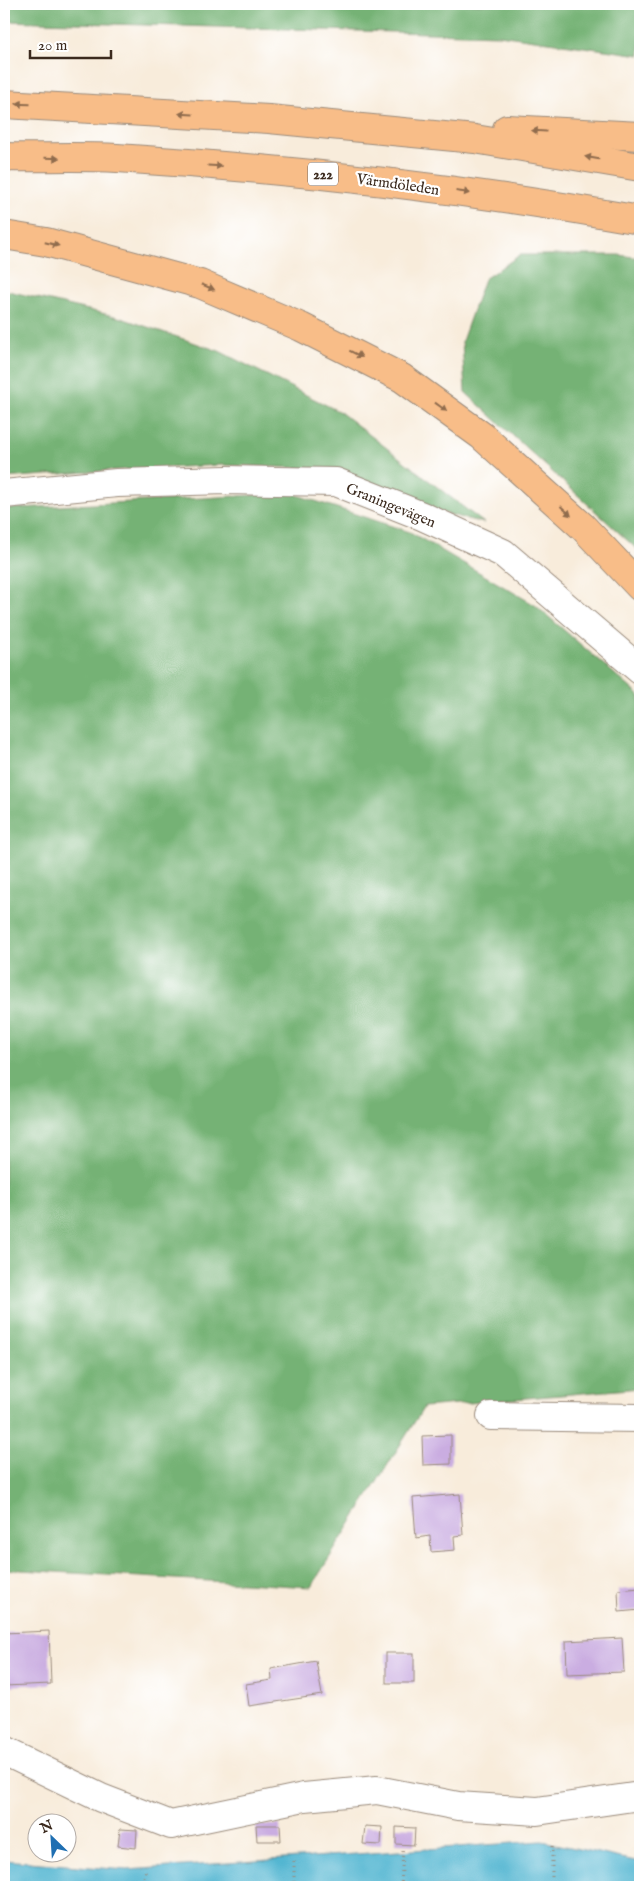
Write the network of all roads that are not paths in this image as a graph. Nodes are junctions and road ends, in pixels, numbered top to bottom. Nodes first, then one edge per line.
1 (4, 104) edge
2 (269, 119) junction
3 (640, 136) edge
4 (4, 157) edge
5 (640, 167) edge
6 (640, 220) edge
7 (4, 235) edge
8 (4, 494) edge
9 (640, 587) edge
10 (640, 670) edge
11 (491, 1416) dead end
12 (640, 1418) edge
13 (4, 1751) edge
14 (640, 1798) edge

2 -> 1 highway
3 -> 2 highway
5 -> 2 highway
4 -> 6 highway, Värmdöleden / 222
7 -> 9 highway
8 - 10 street, Graningevägen
11 - 12 street
13 - 14 street

